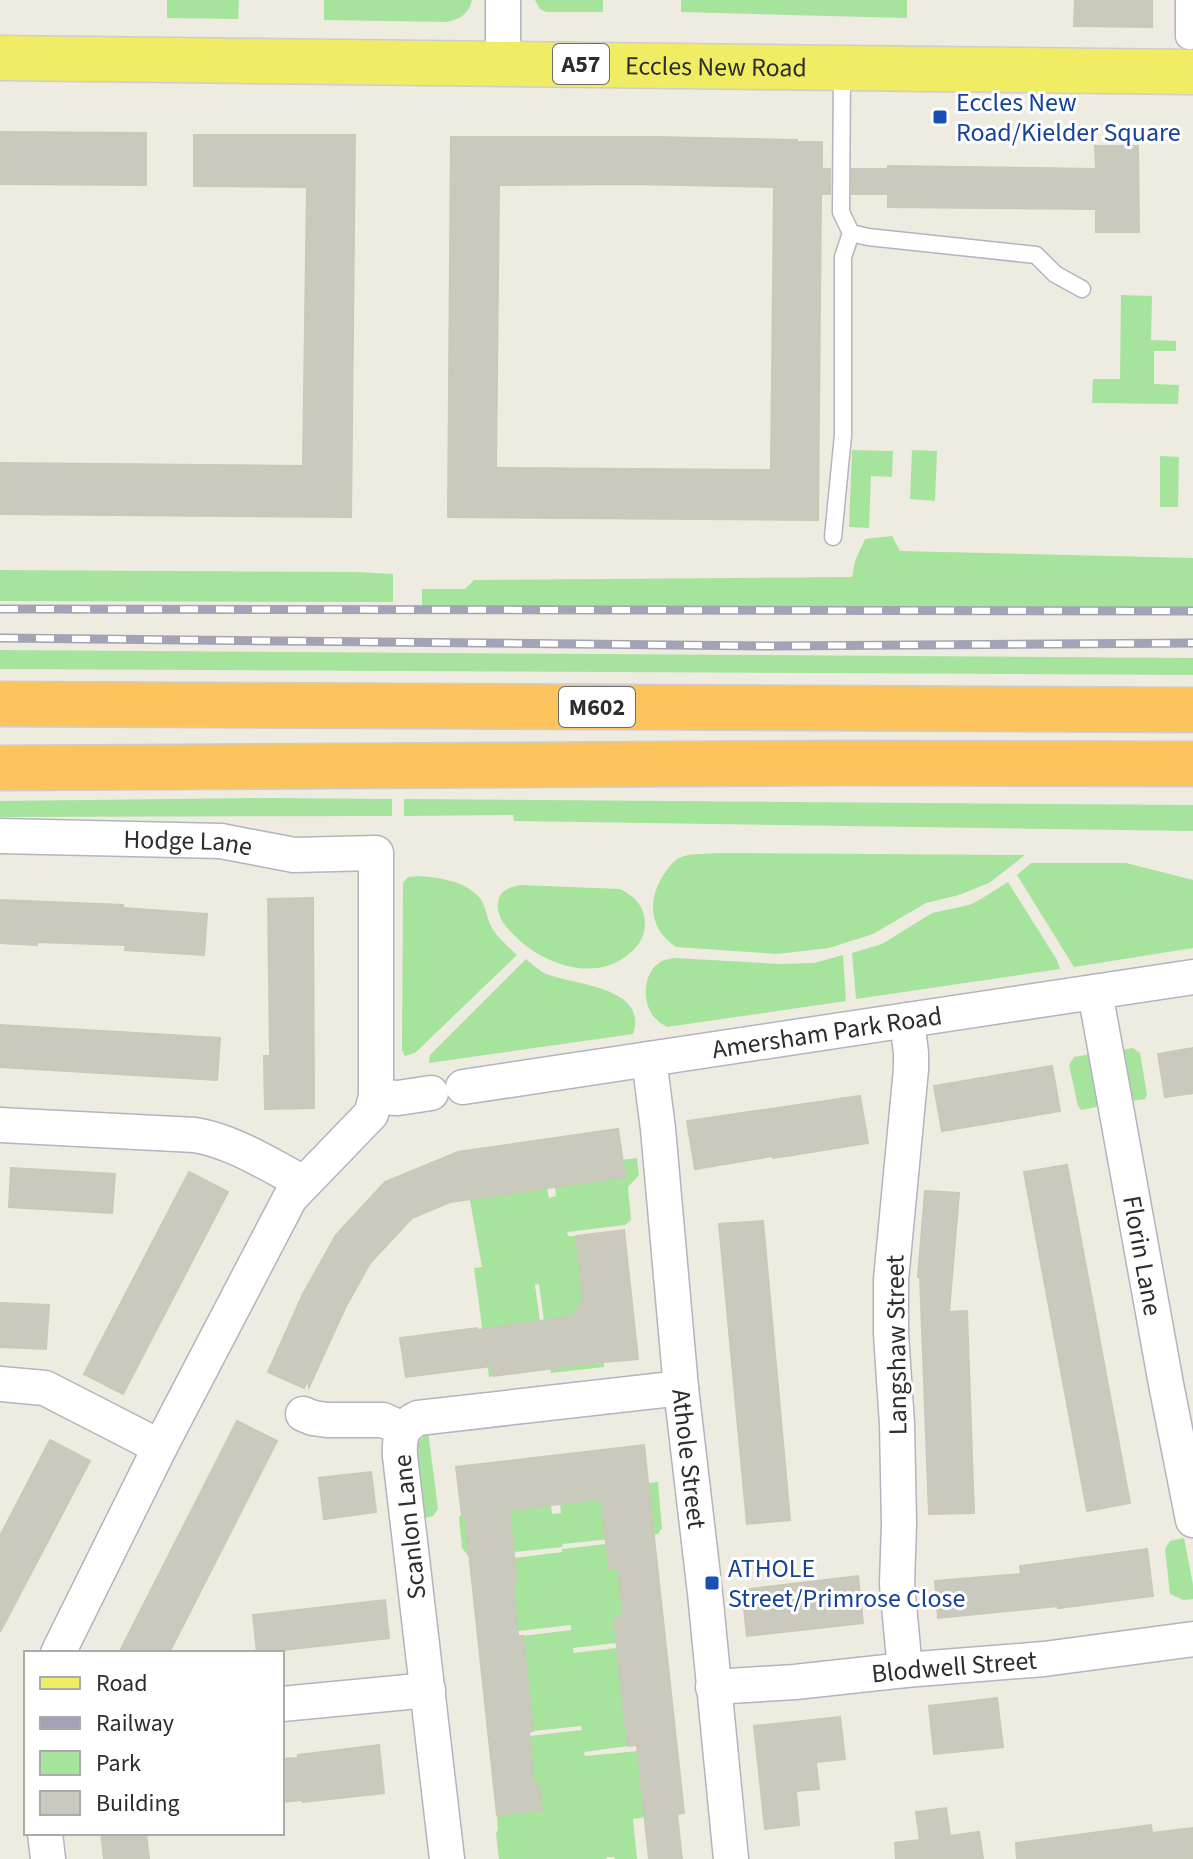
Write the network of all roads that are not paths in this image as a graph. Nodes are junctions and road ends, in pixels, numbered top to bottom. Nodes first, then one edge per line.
1 (503, 0) edge
2 (1189, 0) edge
3 (1191, 54) edge
4 (0, 58) edge
5 (503, 63) junction
6 (842, 66) junction
7 (851, 233) junction
8 (1082, 289) dead end
9 (833, 537) dead end
10 (0, 704) edge
11 (1193, 710) edge
12 (1193, 764) edge
13 (0, 768) edge
14 (0, 836) edge
15 (1193, 977) edge
16 (1095, 992) junction
17 (907, 1020) junction
18 (649, 1059) junction
19 (376, 1097) junction
20 (0, 1125) edge
21 (304, 1183) junction
22 (0, 1384) edge
23 (681, 1388) junction
24 (303, 1414) dead end
25 (403, 1429) junction
26 (160, 1447) junction
27 (1193, 1520) edge
28 (1193, 1639) edge
29 (59, 1651) edge
30 (905, 1670) junction
31 (713, 1687) junction
32 (428, 1690) junction
33 (284, 1704) edge
34 (45, 1835) edge
35 (48, 1859) edge
36 (447, 1859) edge
37 (731, 1859) edge

1 - 5 street
2 - 3 street
3 - 6 main road, Eccles New Road / A57
4 - 5 main road, Eccles New Road / A57
5 - 6 main road, Eccles New Road / A57
6 - 7 lane
7 - 8 lane
7 - 9 lane
10 - 11 highway, M602
12 - 13 highway, M602
14 - 19 street, Hodge Lane
15 - 16 street, Amersham Park Road
16 - 17 street, Amersham Park Road
16 - 27 street, Florin Lane
17 - 18 street, Amersham Park Road
17 - 30 street, Langshaw Street
18 - 19 street, Amersham Park Road
18 - 23 street, Athole Street
19 - 21 street
20 - 21 street
21 - 26 street
22 - 26 street
23 - 25 street, Scanlon Lane
23 - 31 street, Athole Street
24 - 25 street
25 - 32 street, Scanlon Lane
26 - 29 street
28 - 30 street, Blodwell Street
30 - 31 street, Blodwell Street
31 - 37 street, Athole Street
32 - 33 street
32 - 36 street, Scanlon Lane
34 - 35 street

